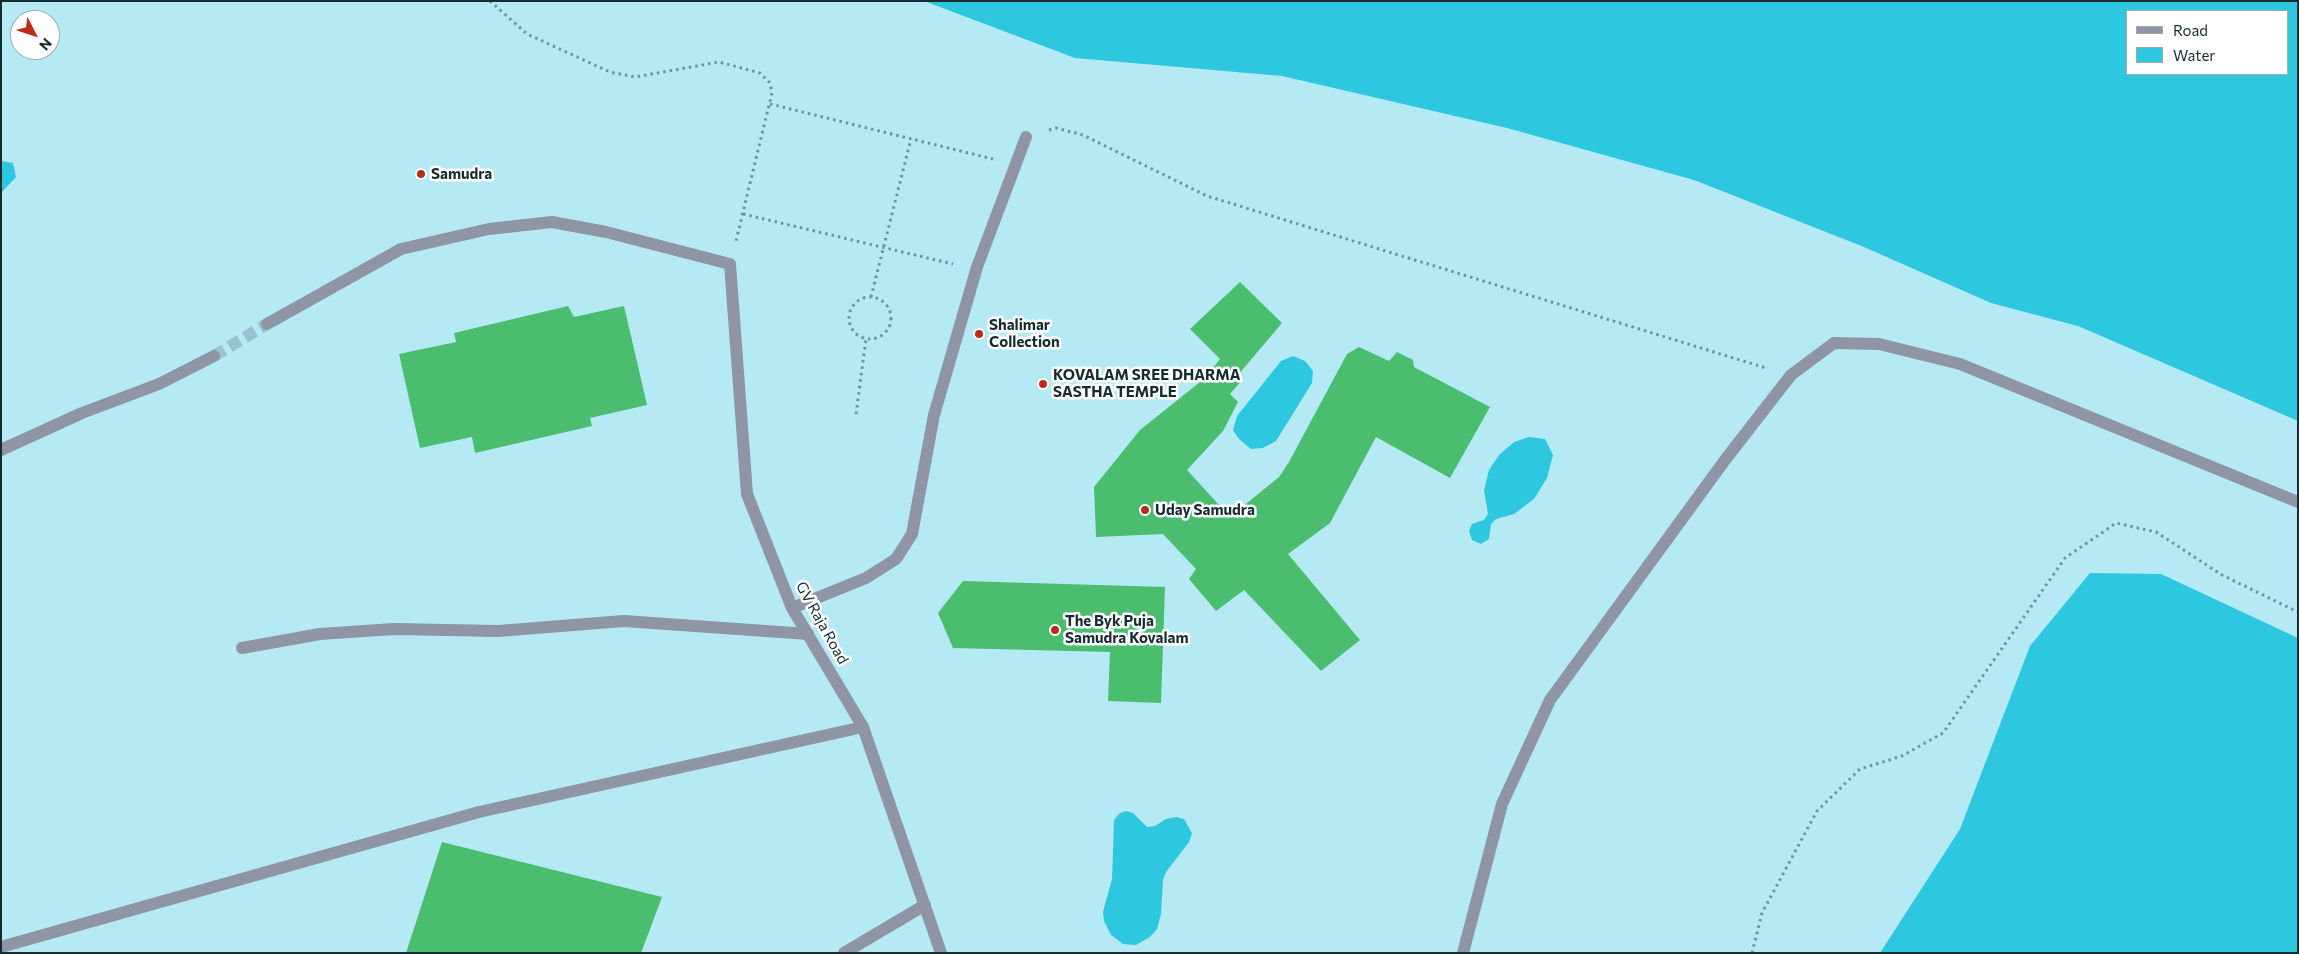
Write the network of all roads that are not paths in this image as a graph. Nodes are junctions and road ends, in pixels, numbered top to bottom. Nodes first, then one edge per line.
1 (1026, 137) road end
2 (267, 324) tunnel mouth
3 (214, 356) tunnel mouth
4 (1, 450) edge
5 (2298, 502) edge
6 (792, 608) junction
7 (808, 634) junction
8 (242, 648) dead end
9 (863, 727) junction
10 (925, 905) junction
11 (1, 947) edge
12 (844, 953) edge
13 (941, 953) edge
14 (1463, 953) edge

1 - 6 street
2 - 6 street, GV Raja Road
3 - 4 street
5 - 14 street
6 - 7 street, GV Raja Road
7 - 8 street
7 - 9 street, GV Raja Road
9 - 10 street, GV Raja Road
9 - 11 street
10 - 12 street
10 - 13 street, GV Raja Road

